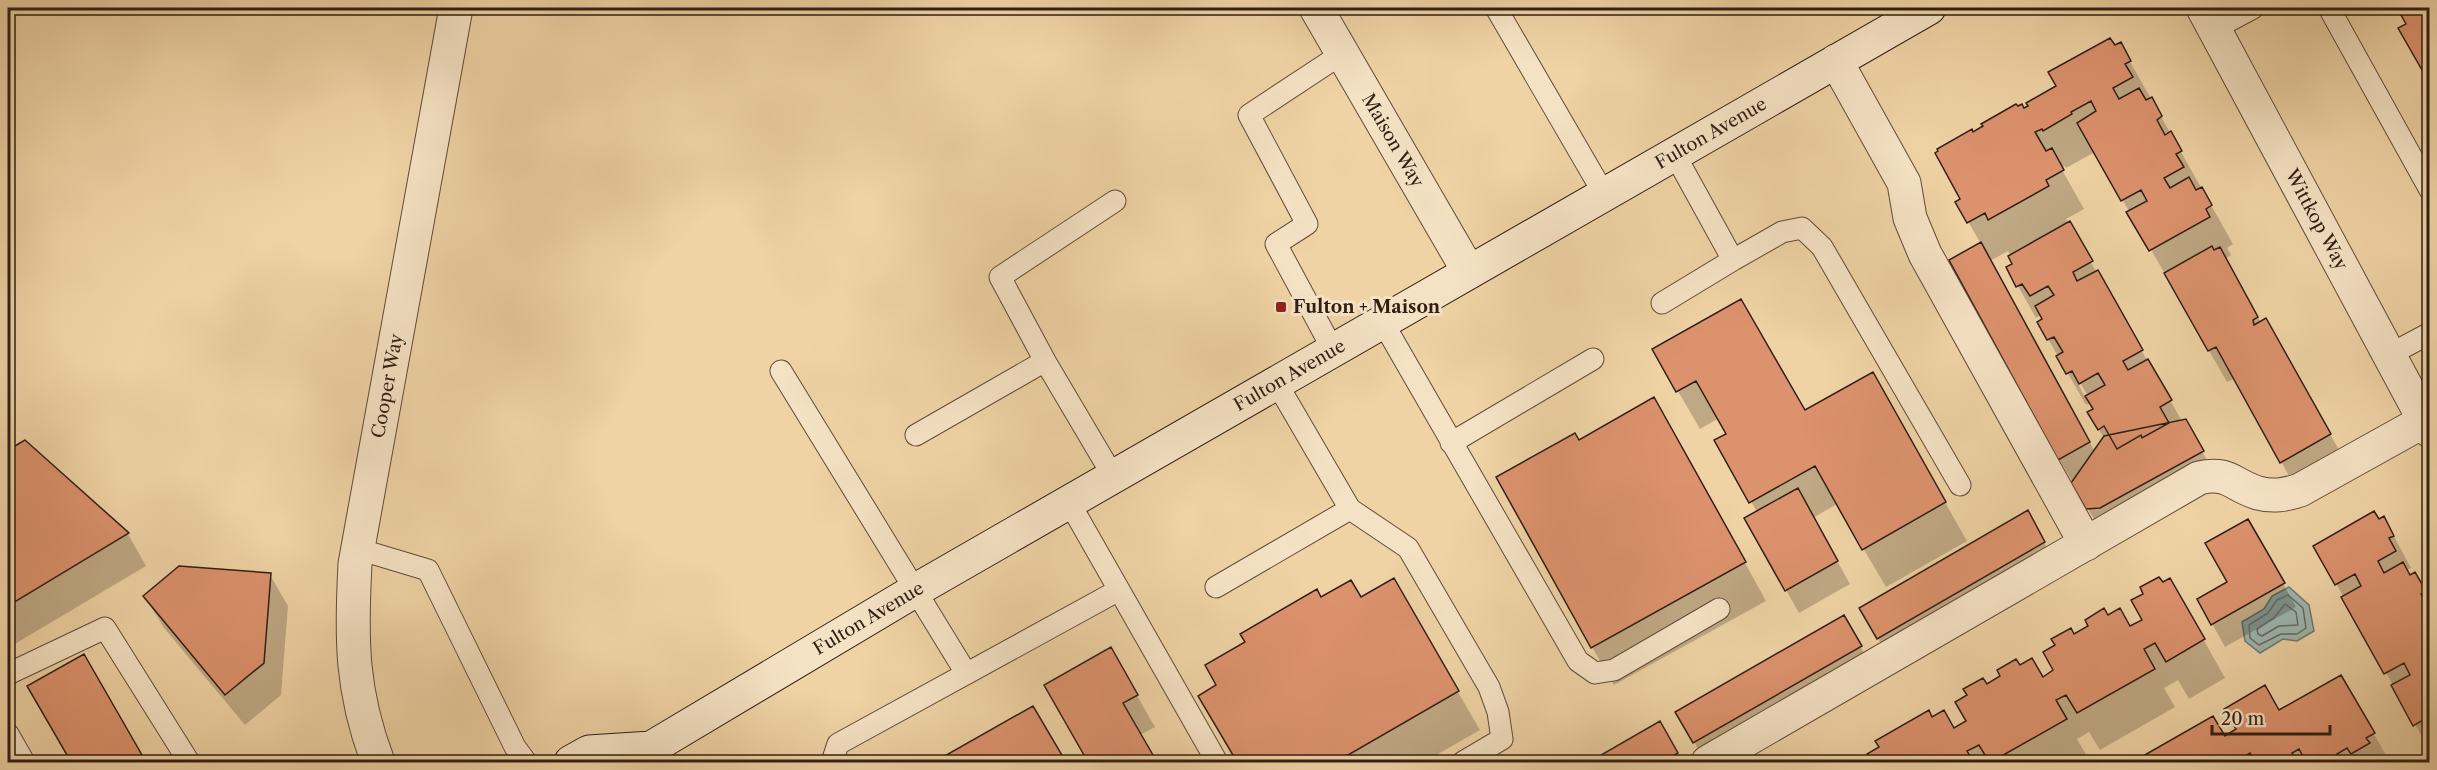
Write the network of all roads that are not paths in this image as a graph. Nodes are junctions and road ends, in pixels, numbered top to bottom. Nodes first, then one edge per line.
1 (456, 8) edge
2 (1496, 8) edge
3 (1929, 8) edge
4 (2253, 8) edge
5 (2329, 8) edge
6 (1322, 9) edge
7 (2208, 18) edge
8 (1343, 53) junction
9 (1836, 62) junction
10 (1674, 153) junction
11 (2430, 190) edge
12 (1604, 194) junction
13 (1115, 201) dead end
14 (1733, 260) junction
15 (1469, 272) junction
16 (1662, 303) dead end
17 (1382, 321) junction
18 (2430, 333) edge
19 (1333, 350) junction
20 (2389, 355) junction
21 (1593, 359) dead end
22 (1045, 361) junction
23 (781, 371) dead end
24 (1276, 382) junction
25 (2427, 426) edge
26 (916, 435) dead end
27 (1450, 442) junction
28 (1113, 476) junction
29 (1960, 485) dead end
30 (1069, 502) junction
31 (1350, 508) junction
32 (2086, 544) junction
33 (358, 549) junction
34 (1216, 587) dead end
35 (916, 590) junction
36 (1119, 590) junction
37 (1719, 609) dead end
38 (8, 674) edge
39 (966, 674) junction
40 (8, 734) edge
41 (647, 755) edge
42 (24, 762) edge
43 (189, 762) edge
44 (378, 762) edge
45 (526, 762) edge
46 (571, 762) edge
47 (832, 762) edge
48 (1217, 762) edge
49 (1463, 762) edge
50 (1708, 762) edge

1 - 33 street, Cooper Way
2 - 12 lane
3 - 9 street, Fulton Avenue
4 - 7 lane
5 - 11 lane
6 - 8 street, Maison Way
7 - 20 street, Wittkop Way
8 - 15 street, Maison Way
8 - 19 lane
9 - 10 street, Fulton Avenue
9 - 32 street
10 - 12 street, Fulton Avenue
10 - 14 lane
12 - 15 street, Fulton Avenue
13 - 22 lane
14 - 16 lane
14 - 29 lane
15 - 17 street, Fulton Avenue
17 - 19 street, Fulton Avenue
17 - 27 lane
18 - 20 lane
19 - 24 street, Fulton Avenue
20 - 25 street, Wittkop Way
21 - 27 lane
22 - 26 lane
22 - 28 lane
23 - 35 lane
24 - 28 street, Fulton Avenue
24 - 31 lane
25 - 32 street
27 - 37 lane
28 - 30 street, Fulton Avenue
30 - 35 street, Fulton Avenue
30 - 36 lane
31 - 34 lane
31 - 49 lane
32 - 50 street
33 - 44 street, Cooper Way
33 - 45 lane
35 - 39 lane
35 - 41 street, Fulton Avenue
36 - 39 lane
36 - 48 lane
38 - 43 lane
39 - 47 lane
40 - 42 lane
41 - 46 street, Fulton Avenue

